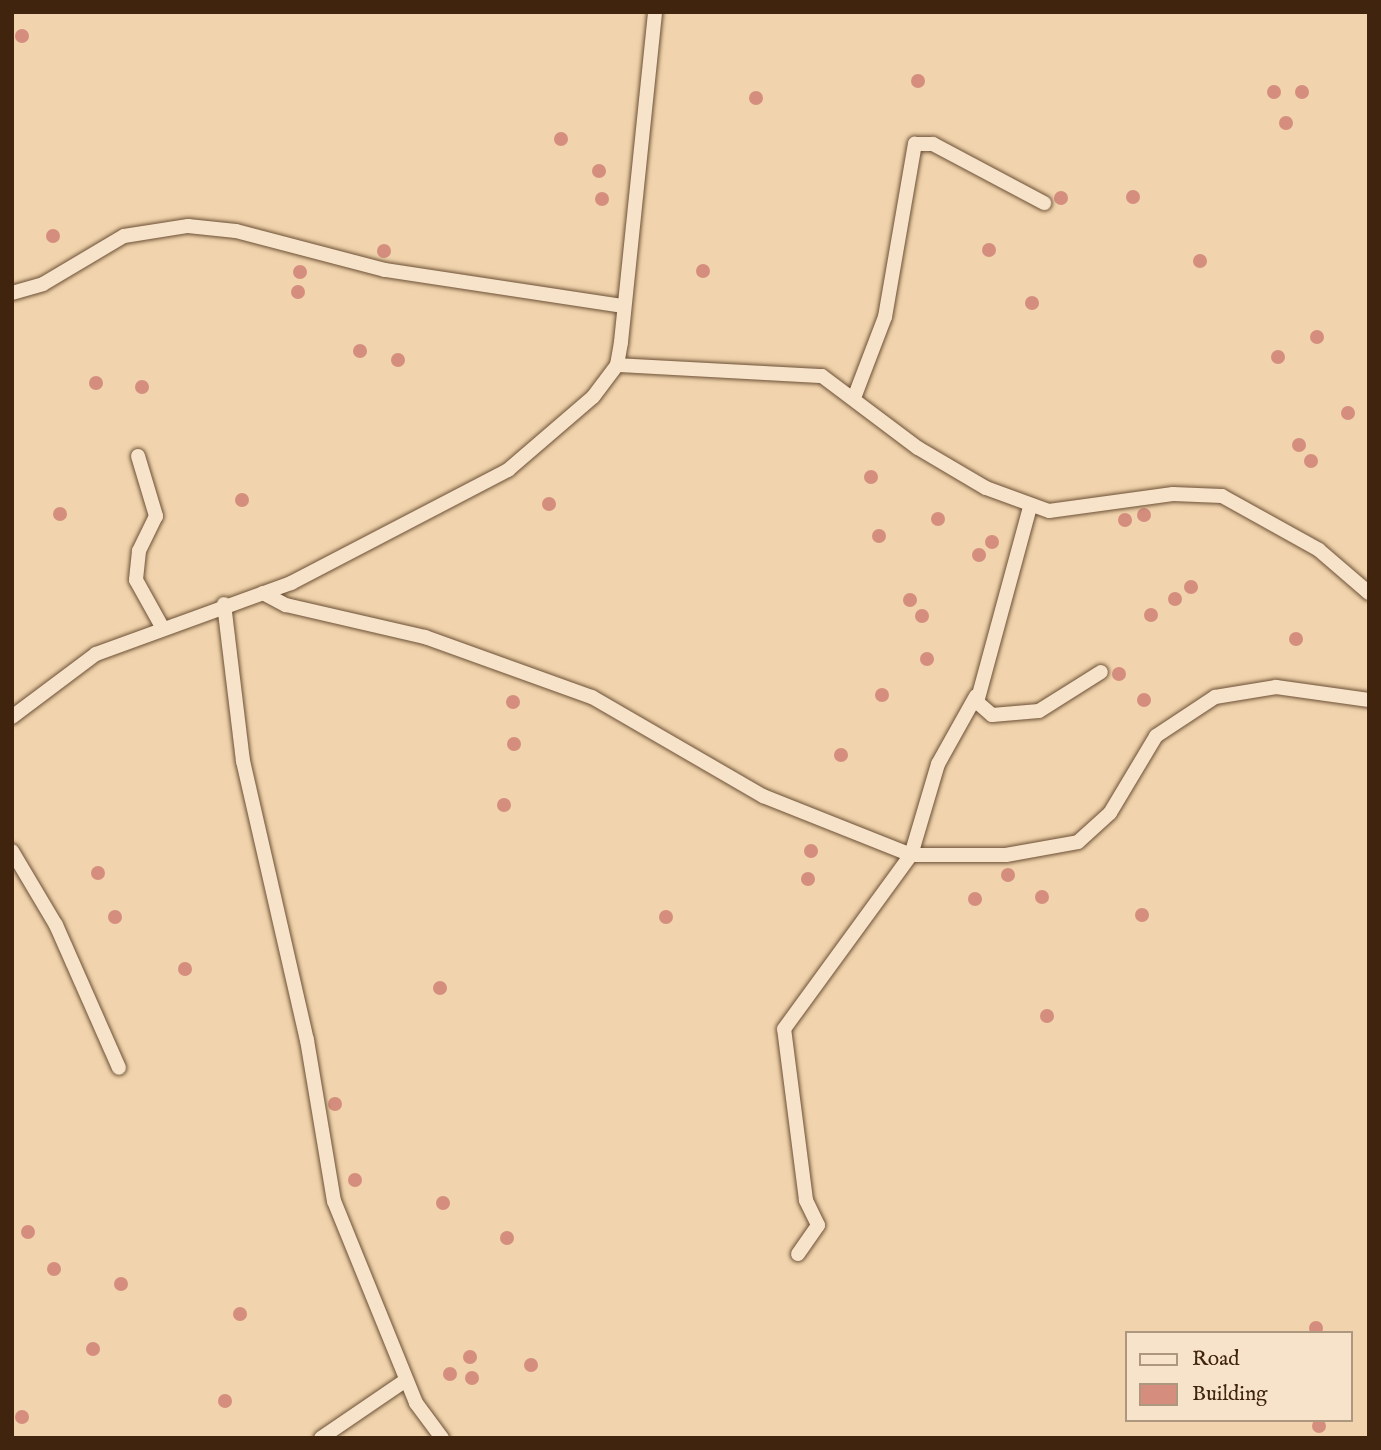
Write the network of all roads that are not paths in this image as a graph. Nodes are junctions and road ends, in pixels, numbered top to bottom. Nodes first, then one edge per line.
1 (654, 12) edge
2 (1044, 203) dead end
3 (12, 293) edge
4 (623, 306) junction
5 (617, 365) junction
6 (854, 398) junction
7 (138, 456) dead end
8 (1030, 507) junction
9 (263, 593) junction
10 (1369, 593) edge
11 (223, 604) junction
12 (161, 625) junction
13 (1101, 672) dead end
14 (976, 696) junction
15 (1369, 700) edge
16 (12, 717) edge
17 (12, 851) edge
18 (911, 855) junction
19 (118, 1068) dead end
20 (798, 1254) dead end
21 (407, 1380) junction
22 (321, 1438) edge
23 (442, 1438) edge

1 - 4 street
2 - 6 street
3 - 4 street
4 - 5 street
5 - 6 street
5 - 9 street
6 - 8 street
7 - 12 street
8 - 10 street
8 - 14 street
9 - 11 street
9 - 18 street
11 - 12 street
11 - 21 street
12 - 16 street
13 - 14 street
14 - 18 street
15 - 18 street
17 - 19 street
18 - 20 street
21 - 22 street
21 - 23 street

